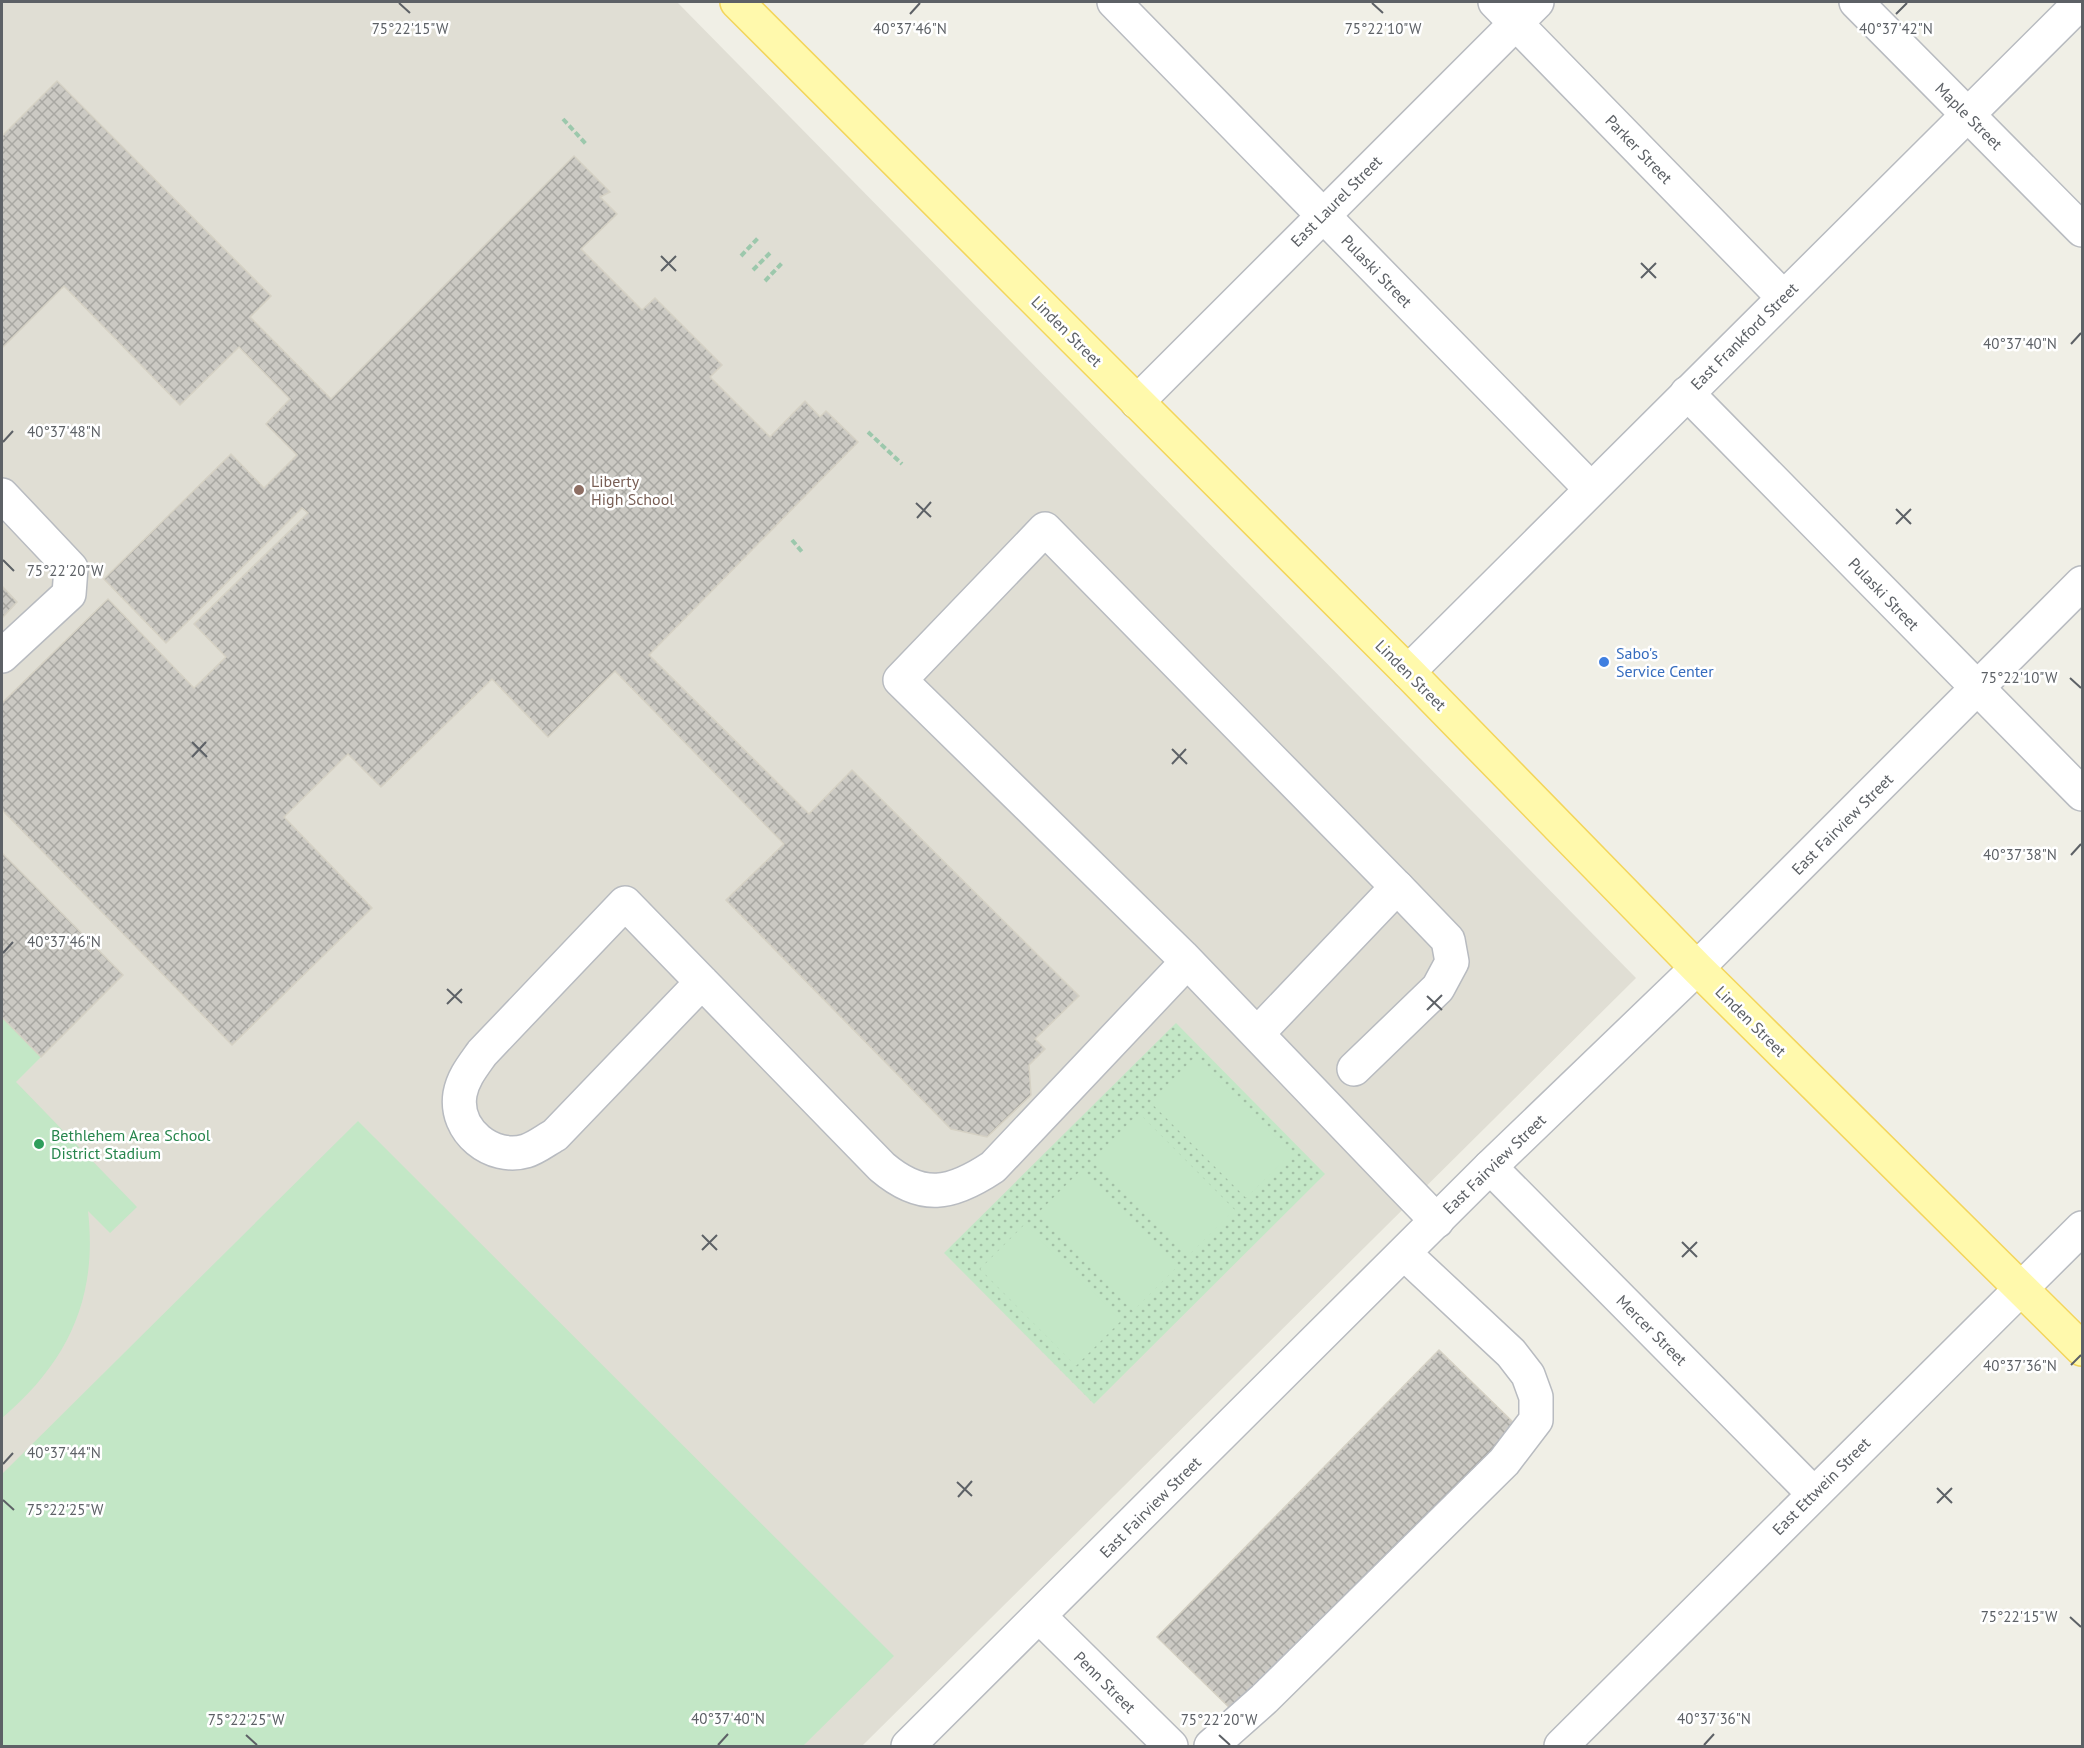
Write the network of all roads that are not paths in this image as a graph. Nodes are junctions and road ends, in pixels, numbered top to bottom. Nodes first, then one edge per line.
1 (737, 2) edge
2 (1856, 2) edge
3 (2081, 2) edge
4 (1128, 6) edge
5 (1516, 8) edge
6 (1966, 114) junction
7 (1322, 214) junction
8 (2082, 230) edge
9 (1783, 297) junction
10 (1687, 393) junction
11 (1137, 402) junction
12 (1591, 489) junction
13 (2, 495) edge
14 (2082, 583) edge
15 (2, 656) edge
16 (1408, 672) junction
17 (1978, 689) junction
18 (2082, 794) edge
19 (1397, 887) junction
20 (1187, 962) junction
21 (1697, 968) junction
22 (702, 982) junction
23 (1257, 1034) junction
24 (1354, 1069) dead end
25 (1490, 1167) junction
26 (1437, 1221) junction
27 (2082, 1227) edge
28 (1405, 1254) junction
29 (2021, 1288) junction
30 (2082, 1349) edge
31 (1814, 1493) junction
32 (1040, 1617) junction
33 (908, 1746) edge
34 (1171, 1746) edge
35 (1211, 1746) edge
36 (1561, 1746) edge

1 - 11 main road, Linden Street
2 - 6 street, Maple Street
3 - 6 street, East Frankford Street
4 - 7 street, Pulaski Street
5 - 7 street, East Laurel Street
5 - 9 street, Parker Street
6 - 8 street, Maple Street
6 - 9 street, East Frankford Street
7 - 11 street, East Laurel Street
7 - 12 street, Pulaski Street
9 - 10 street, East Frankford Street
10 - 12 street, East Frankford Street
10 - 17 street, Pulaski Street
11 - 16 main road, Linden Street
12 - 16 street, East Frankford Street
13 - 15 street
14 - 17 street, East Fairview Street
16 - 21 main road, Linden Street
17 - 18 street, Pulaski Street
17 - 21 street, East Fairview Street
19 - 20 street
19 - 23 street
19 - 24 street
20 - 22 street
20 - 23 street
21 - 25 street, East Fairview Street
21 - 29 main road, Linden Street
22 - 22 street
23 - 26 street
25 - 26 street, East Fairview Street
25 - 31 street, Mercer Street
26 - 28 street, East Fairview Street
27 - 29 street, East Ettwein Street
28 - 32 street, East Fairview Street
28 - 35 street
29 - 30 main road, Linden Street
29 - 31 street, East Ettwein Street
31 - 36 street, East Ettwein Street
32 - 33 street, East Fairview Street
32 - 34 street, Penn Street

